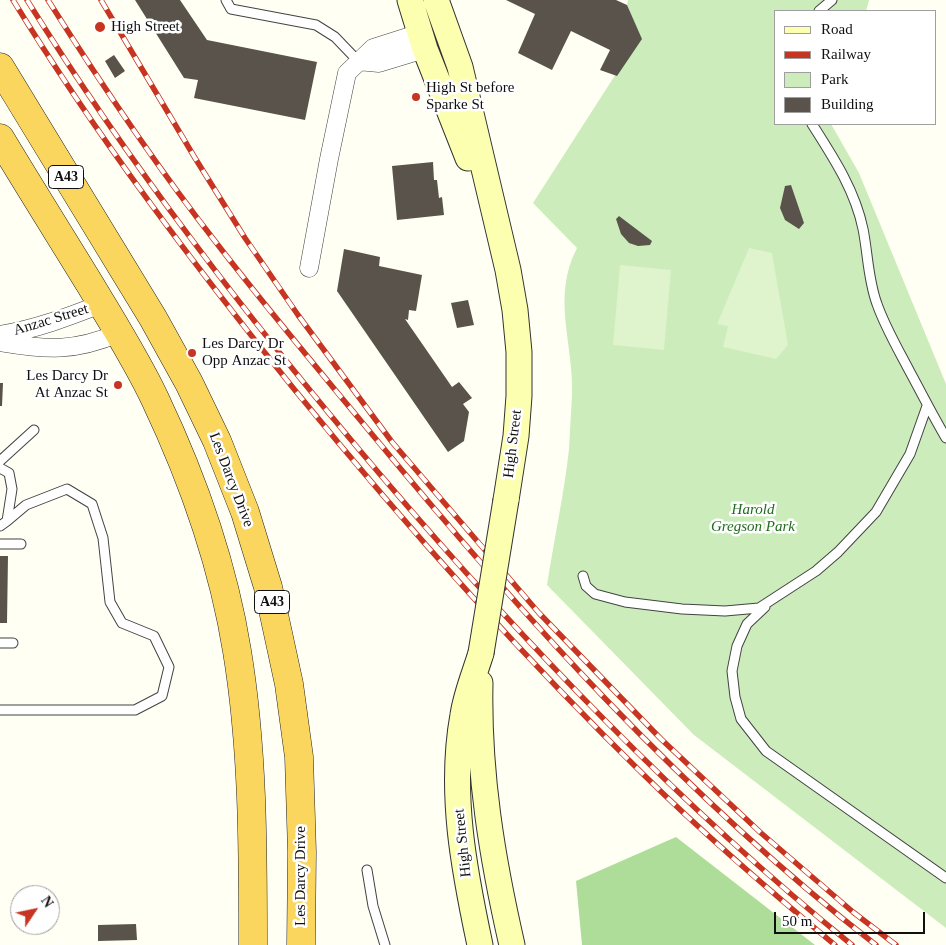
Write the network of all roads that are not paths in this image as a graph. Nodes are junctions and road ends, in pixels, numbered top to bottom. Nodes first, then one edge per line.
1 (226, 0) edge
2 (410, 0) edge
3 (422, 0) edge
4 (436, 0) edge
5 (832, 0) edge
6 (820, 10) edge
7 (427, 40) junction
8 (358, 61) junction
9 (0, 67) edge
10 (813, 125) edge
11 (473, 127) junction
12 (0, 138) edge
13 (499, 235) junction
14 (309, 268) dead end
15 (133, 286) junction
16 (101, 304) junction
17 (153, 318) junction
18 (119, 333) junction
19 (0, 335) edge
20 (0, 342) edge
21 (927, 406) junction
22 (34, 430) dead end
23 (946, 438) edge
24 (0, 461) edge
25 (0, 468) edge
26 (3, 523) edge
27 (0, 544) edge
28 (21, 544) dead end
29 (583, 576) dead end
30 (769, 602) junction
31 (0, 643) edge
32 (13, 643) dead end
33 (481, 653) junction
34 (0, 710) edge
35 (368, 870) dead end
36 (946, 878) edge
37 (253, 945) edge
38 (301, 945) edge
39 (385, 945) edge
40 (480, 945) edge
41 (512, 945) edge

1 - 8 lane
2 - 7 main road, High Street
3 - 7 main road
4 - 11 main road, High Street
5 - 6 lane
7 - 8 street
7 - 11 main road
7 - 13 main road, High Street
8 - 14 street
9 - 15 highway, Les Darcy Drive / A43
10 - 21 lane
11 - 13 main road, High Street
12 - 16 highway, A43
13 - 33 main road, High Street, bridge
15 - 16 highway
15 - 17 highway, Les Darcy Drive / A43
16 - 18 highway, A43
16 - 19 street, Anzac Street
17 - 18 highway
17 - 38 highway, Les Darcy Drive / A43
18 - 20 street, Anzac Street
18 - 37 highway, A43
21 - 23 lane
21 - 30 lane
22 - 24 lane
25 - 26 lane
26 - 34 lane
27 - 28 lane
29 - 30 lane
30 - 36 lane
31 - 32 lane
33 - 40 main road, High Street
33 - 41 main road, High Street
35 - 39 lane

